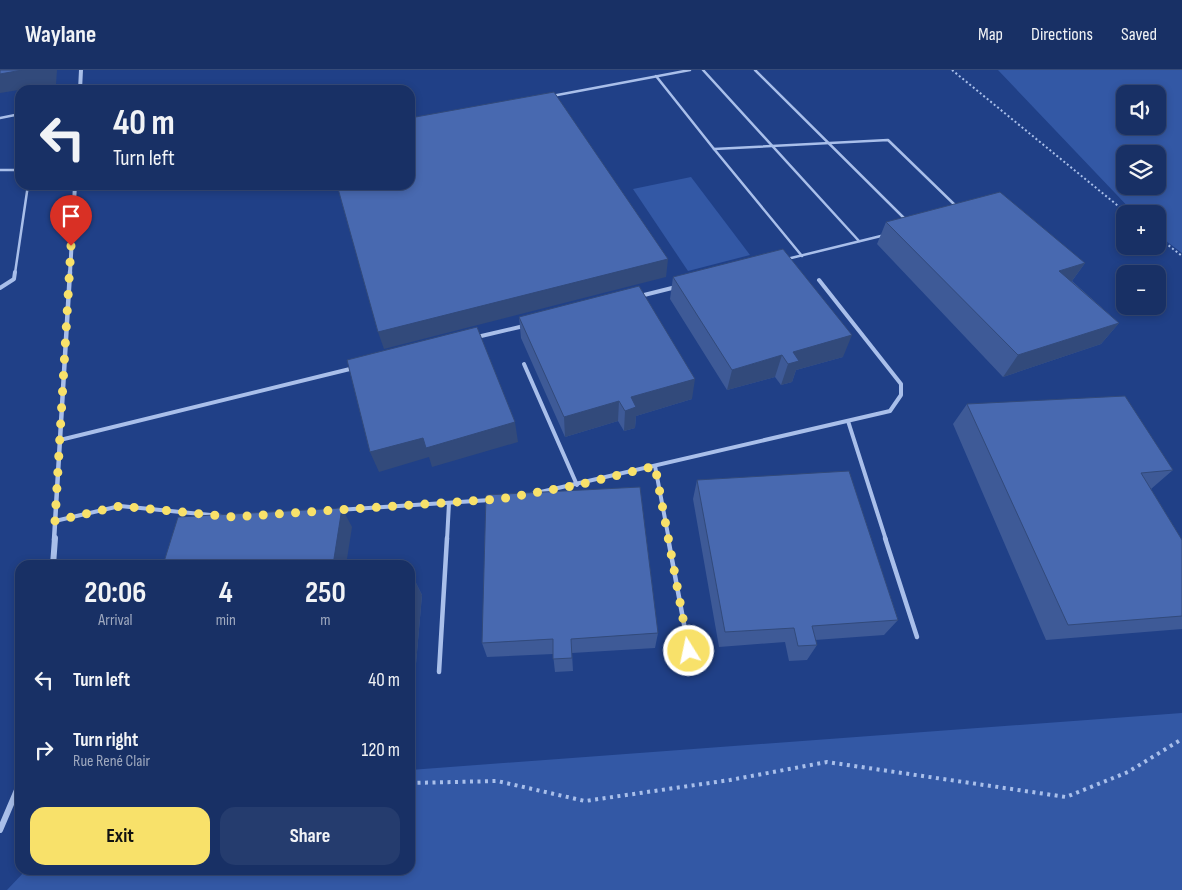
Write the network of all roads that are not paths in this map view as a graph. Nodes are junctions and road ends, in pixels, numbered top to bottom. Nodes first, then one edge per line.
1 (81, 70) edge
2 (690, 70) edge
3 (703, 70) edge
4 (755, 70) edge
5 (656, 76) junction
6 (80, 85) edge
7 (552, 96) edge
8 (15, 115) edge
9 (0, 118) edge
10 (830, 143) junction
11 (771, 146) junction
12 (714, 149) junction
13 (0, 170) edge
14 (15, 170) edge
15 (27, 190) edge
16 (75, 190) edge
17 (959, 213) edge
18 (907, 220) edge
19 (886, 234) edge
20 (859, 242) junction
21 (802, 256) junction
22 (782, 261) edge
23 (819, 280) dead end
24 (677, 287) edge
25 (0, 288) edge
26 (638, 297) edge
27 (533, 323) edge
28 (475, 338) edge
29 (524, 364) dead end
30 (360, 367) edge
31 (848, 421) junction
32 (60, 440) junction
33 (655, 466) junction
34 (578, 485) junction
35 (529, 494) edge
36 (492, 500) edge
37 (449, 503) junction
38 (331, 510) edge
39 (224, 516) edge
40 (55, 521) junction
41 (52, 560) edge
42 (918, 637) dead end
43 (689, 651) dead end
44 (439, 672) dead end
45 (15, 793) edge
46 (3, 816) edge
47 (0, 830) edge

1 - 6 street
2 - 5 lane
3 - 11 lane
4 - 10 lane
5 - 7 lane
5 - 12 lane
8 - 9 lane
10 - 11 lane
10 - 17 lane
10 - 18 lane
11 - 12 lane
11 - 20 lane
12 - 21 lane
13 - 14 lane
15 - 25 lane
16 - 32 street
19 - 20 lane
20 - 21 lane
21 - 22 lane
23 - 31 lane
24 - 26 lane
27 - 28 lane
29 - 34 lane
30 - 32 lane
31 - 33 lane
31 - 42 lane
32 - 40 street
33 - 34 lane
33 - 43 lane
34 - 35 lane
36 - 37 lane
37 - 38 lane
37 - 44 lane
39 - 40 lane
40 - 41 street
45 - 46 street
46 - 47 street

